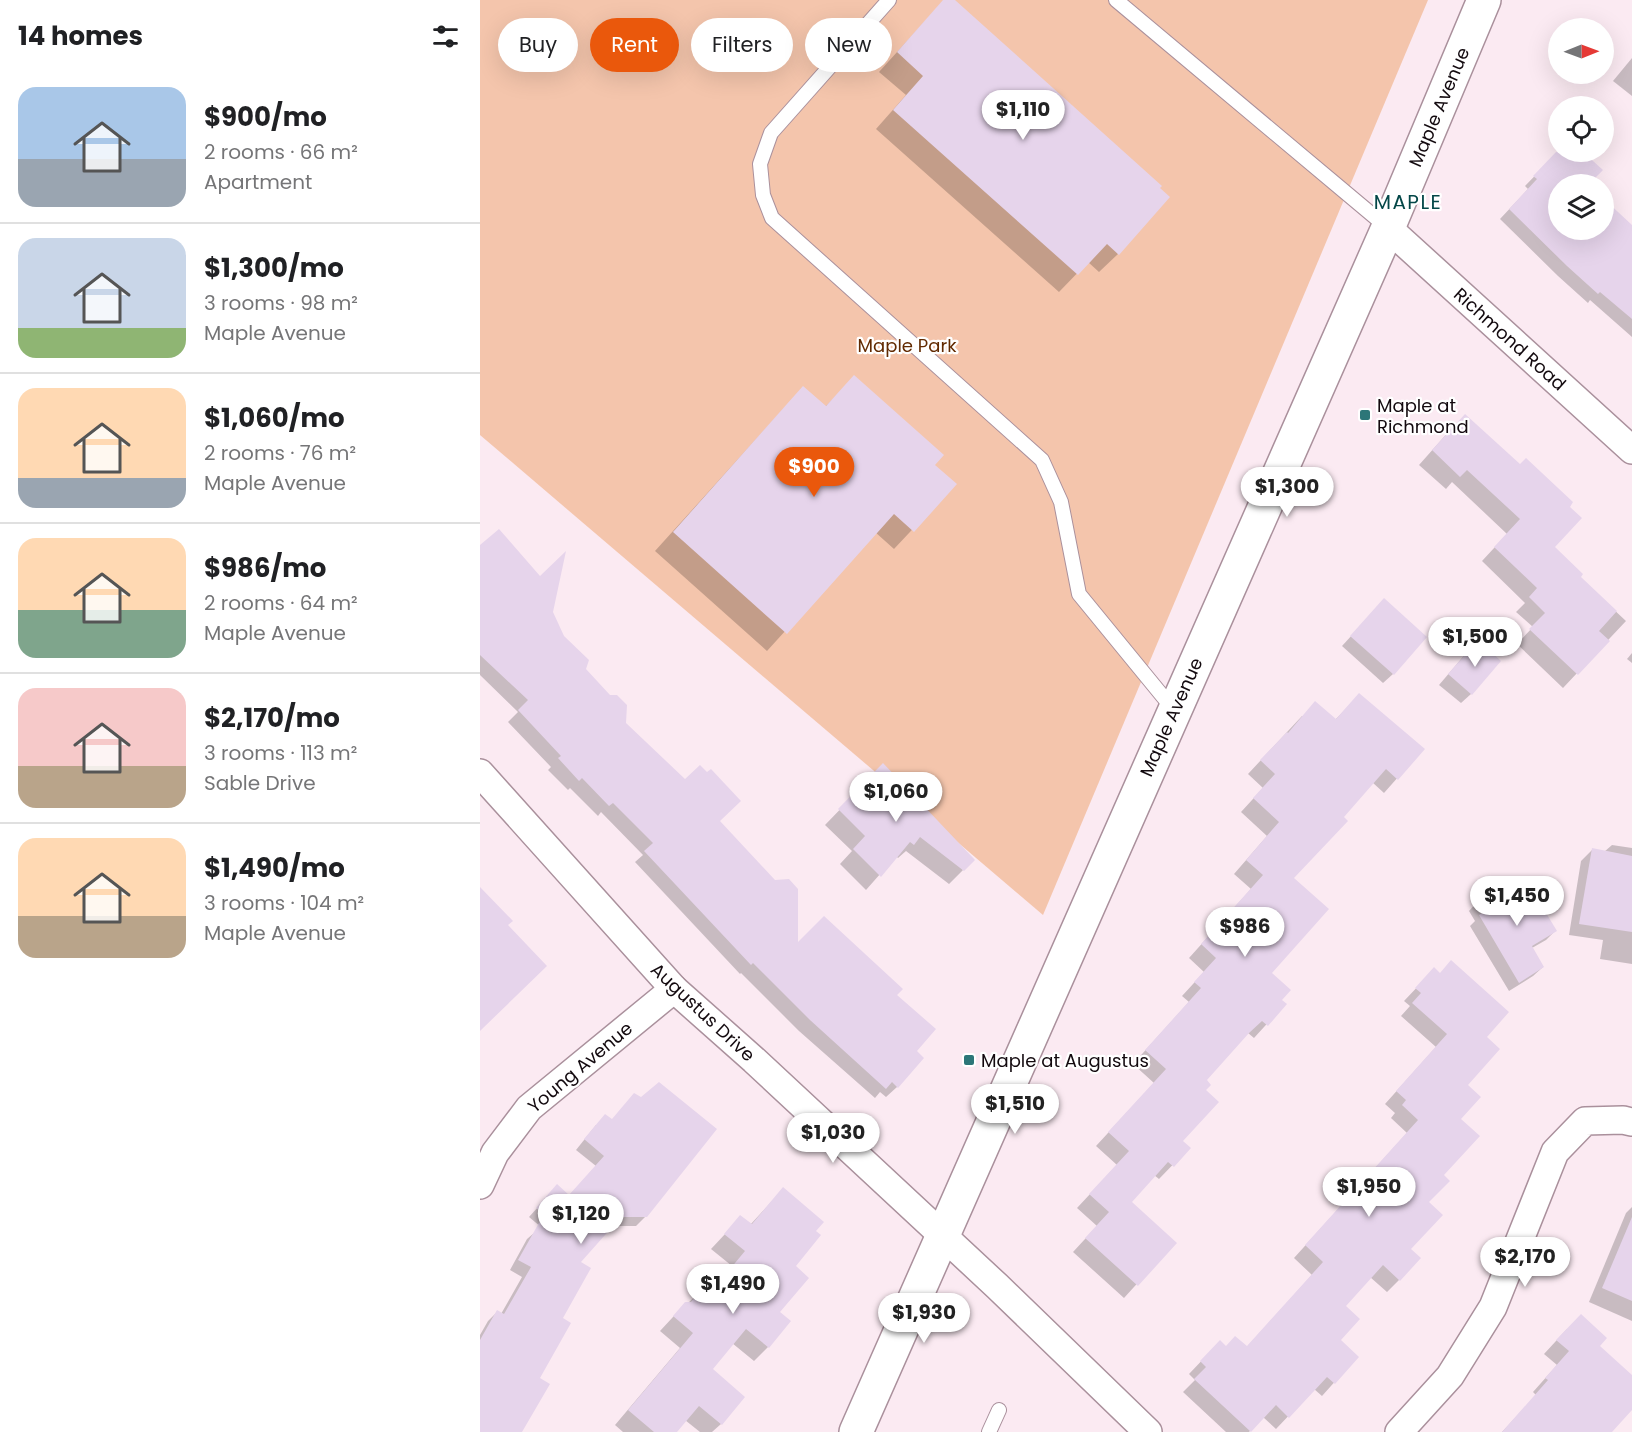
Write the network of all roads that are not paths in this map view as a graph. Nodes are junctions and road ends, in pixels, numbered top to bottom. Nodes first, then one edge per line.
1 (889, 0) edge
2 (1116, 0) edge
3 (1484, 0) edge
4 (1388, 228) junction
5 (1632, 450) edge
6 (1174, 710) junction
7 (480, 773) edge
8 (674, 989) junction
9 (1632, 1122) edge
10 (480, 1185) edge
11 (942, 1235) junction
12 (999, 1410) dead end
13 (856, 1432) edge
14 (989, 1432) edge
15 (1148, 1432) edge
16 (1399, 1432) edge

1 - 6 lane
2 - 4 lane
3 - 4 main road, Maple Avenue
4 - 5 street, Richmond Road
4 - 6 main road, Maple Avenue
6 - 11 main road, Maple Avenue
7 - 8 street, Augustus Drive
8 - 10 street, Young Avenue
8 - 11 street, Augustus Drive
9 - 16 street
11 - 13 main road, Maple Avenue
11 - 15 street, Augustus Drive
12 - 14 lane

